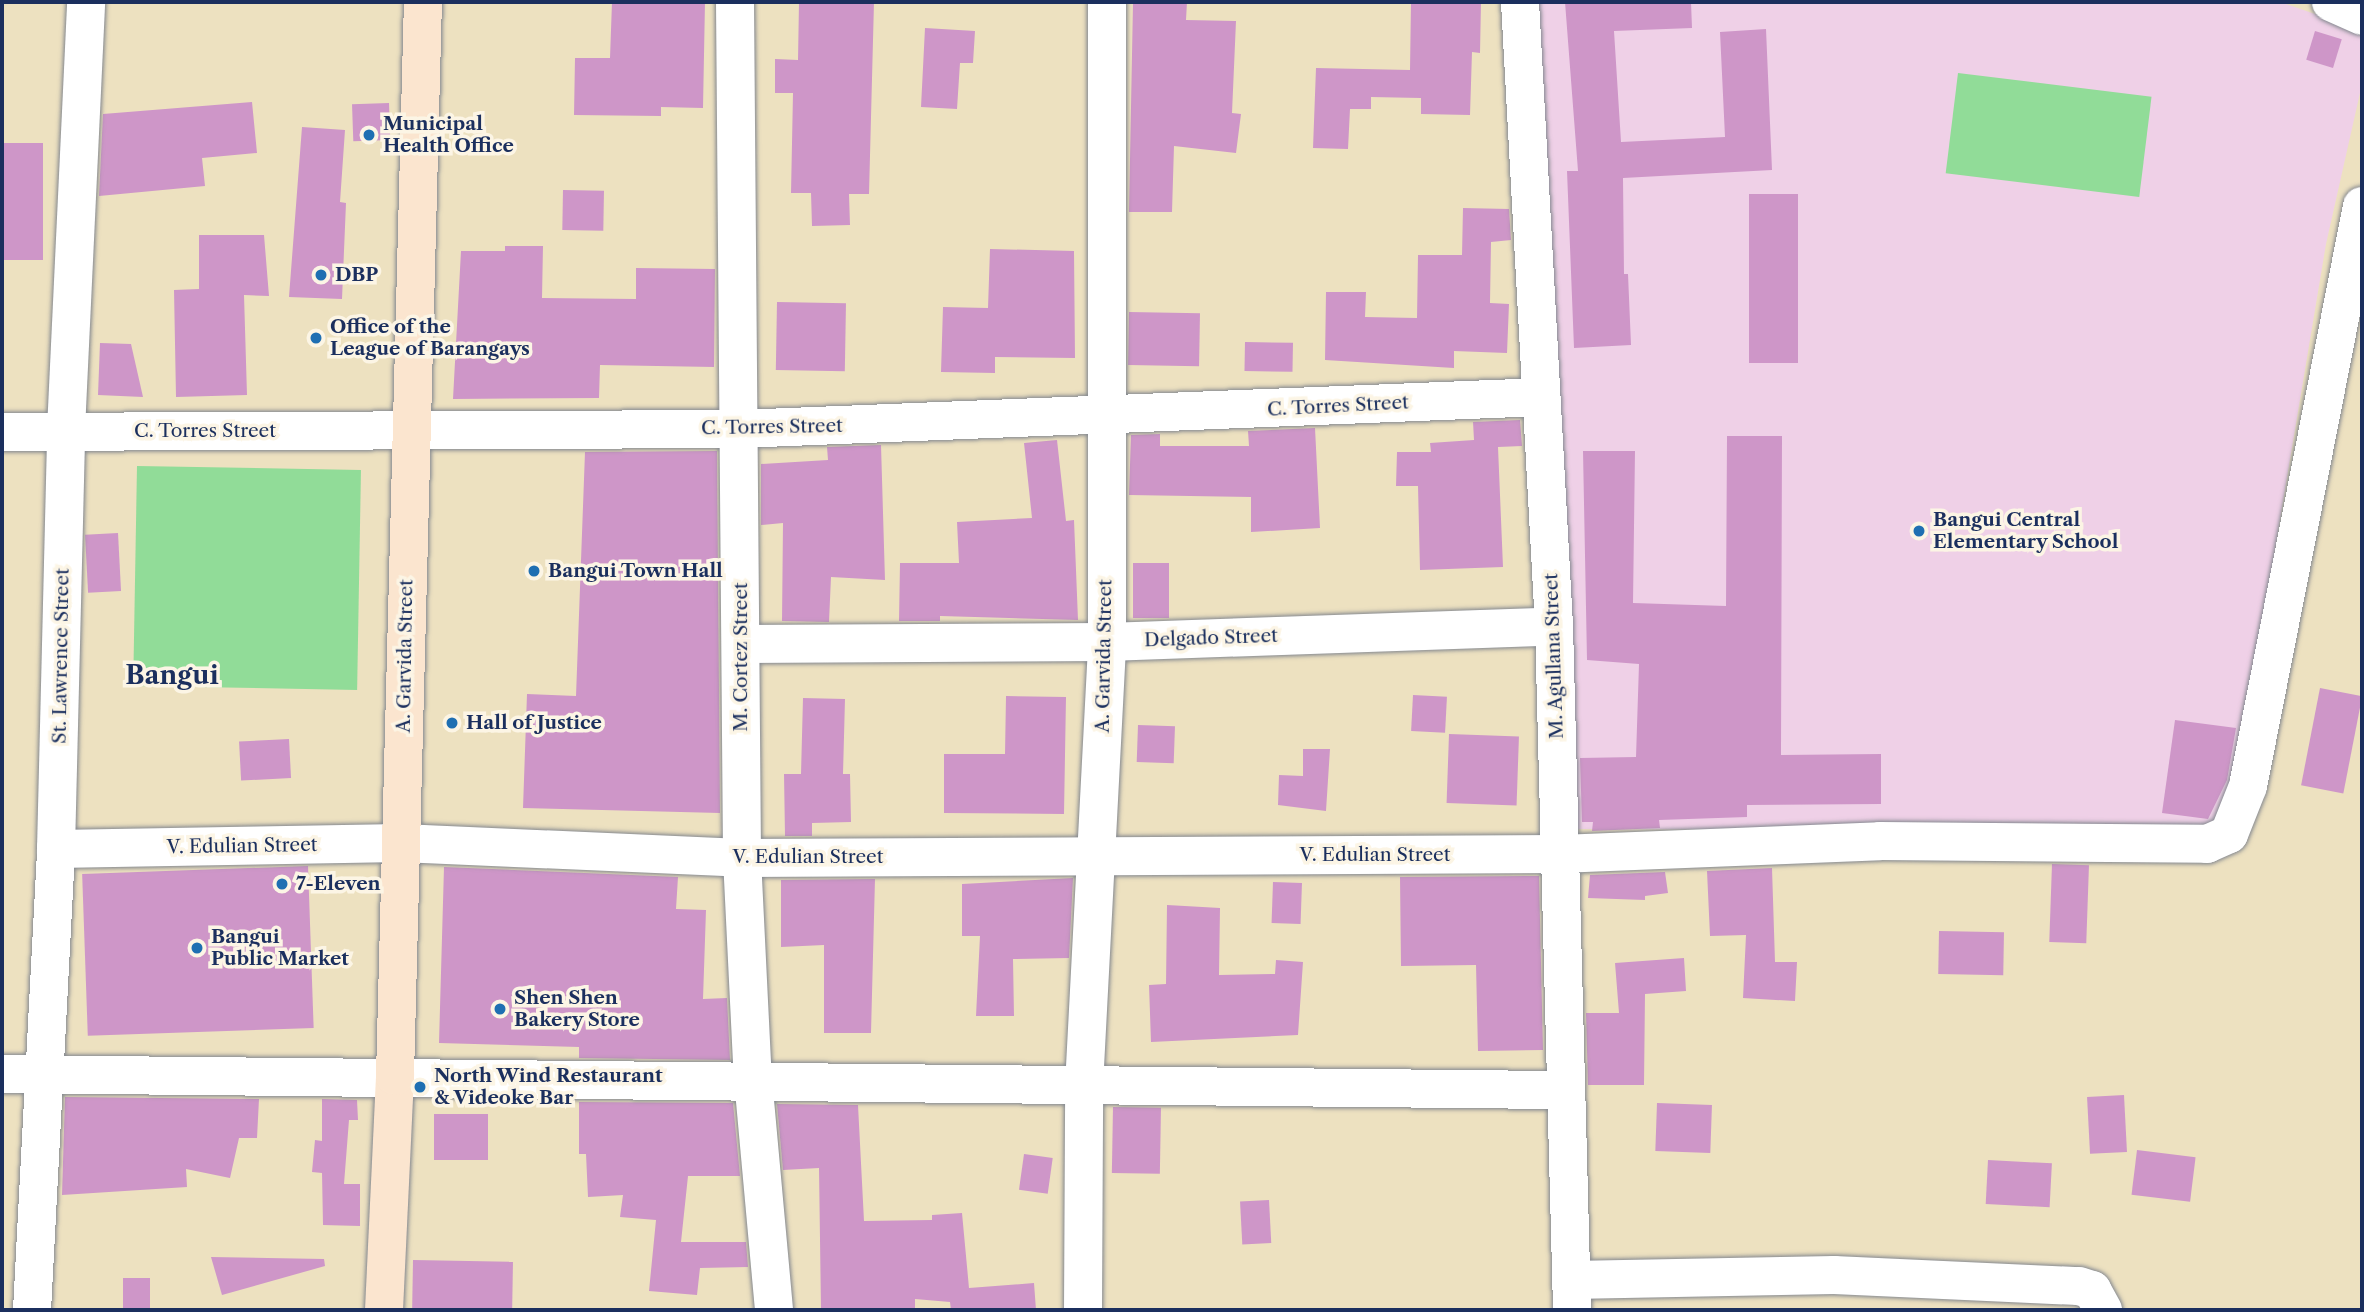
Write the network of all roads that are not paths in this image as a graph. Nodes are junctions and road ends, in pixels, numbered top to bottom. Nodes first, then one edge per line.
1 (86, 2) edge
2 (423, 2) edge
3 (735, 2) edge
4 (1107, 2) edge
5 (1520, 2) edge
6 (2331, 2) edge
7 (2362, 16) edge
8 (2362, 205) edge
9 (1541, 397) junction
10 (1106, 417) junction
11 (739, 429) junction
12 (66, 430) junction
13 (2, 432) edge
14 (410, 432) junction
15 (1554, 626) junction
16 (1107, 642) junction
17 (743, 644) junction
18 (401, 843) junction
19 (56, 849) junction
20 (1561, 854) junction
21 (1097, 856) junction
22 (742, 858) junction
23 (44, 1072) junction
24 (2, 1074) edge
25 (395, 1076) junction
26 (753, 1079) junction
27 (1084, 1086) junction
28 (1565, 1090) junction
29 (1572, 1295) edge
30 (32, 1310) edge
31 (384, 1310) edge
32 (774, 1310) edge
33 (1083, 1310) edge
34 (2103, 1310) edge

1 - 12 street, St. Lawrence Street
2 - 14 main road, A. Garvida Street
3 - 11 street, M. Cortez Street
4 - 10 street, A. Garvida Street
5 - 9 street, M. Agullana Street
6 - 7 street
8 - 20 street, V. Edulian Street
9 - 10 street, C. Torres Street
9 - 15 street, M. Agullana Street
10 - 11 street, C. Torres Street
10 - 16 street, A. Garvida Street
11 - 14 street, C. Torres Street
11 - 17 street, M. Cortez Street
12 - 13 street, C. Torres Street
12 - 14 street, C. Torres Street
12 - 19 street, St. Lawrence Street
14 - 18 main road, A. Garvida Street
15 - 16 street, Delgado Street
15 - 20 street, M. Agullana Street
16 - 17 street, Delgado Street
16 - 21 street, A. Garvida Street
17 - 22 street, M. Cortez Street
18 - 19 street, V. Edulian Street
18 - 22 street, V. Edulian Street
18 - 25 main road, A. Garvida Street
19 - 23 street, St. Lawrence Street
20 - 21 street, V. Edulian Street
20 - 28 street, M. Agullana Street
21 - 22 street, V. Edulian Street
21 - 27 street, A. Garvida Street
22 - 26 street, M. Cortez Street
23 - 24 street
23 - 25 street
23 - 30 street, St. Lawrence Street
25 - 26 street
25 - 31 main road, A. Garvida Street
26 - 27 street
26 - 32 street, M. Cortez Street
27 - 28 street
27 - 33 street, A. Garvida Street
28 - 29 street, M. Agullana Street
29 - 34 street

